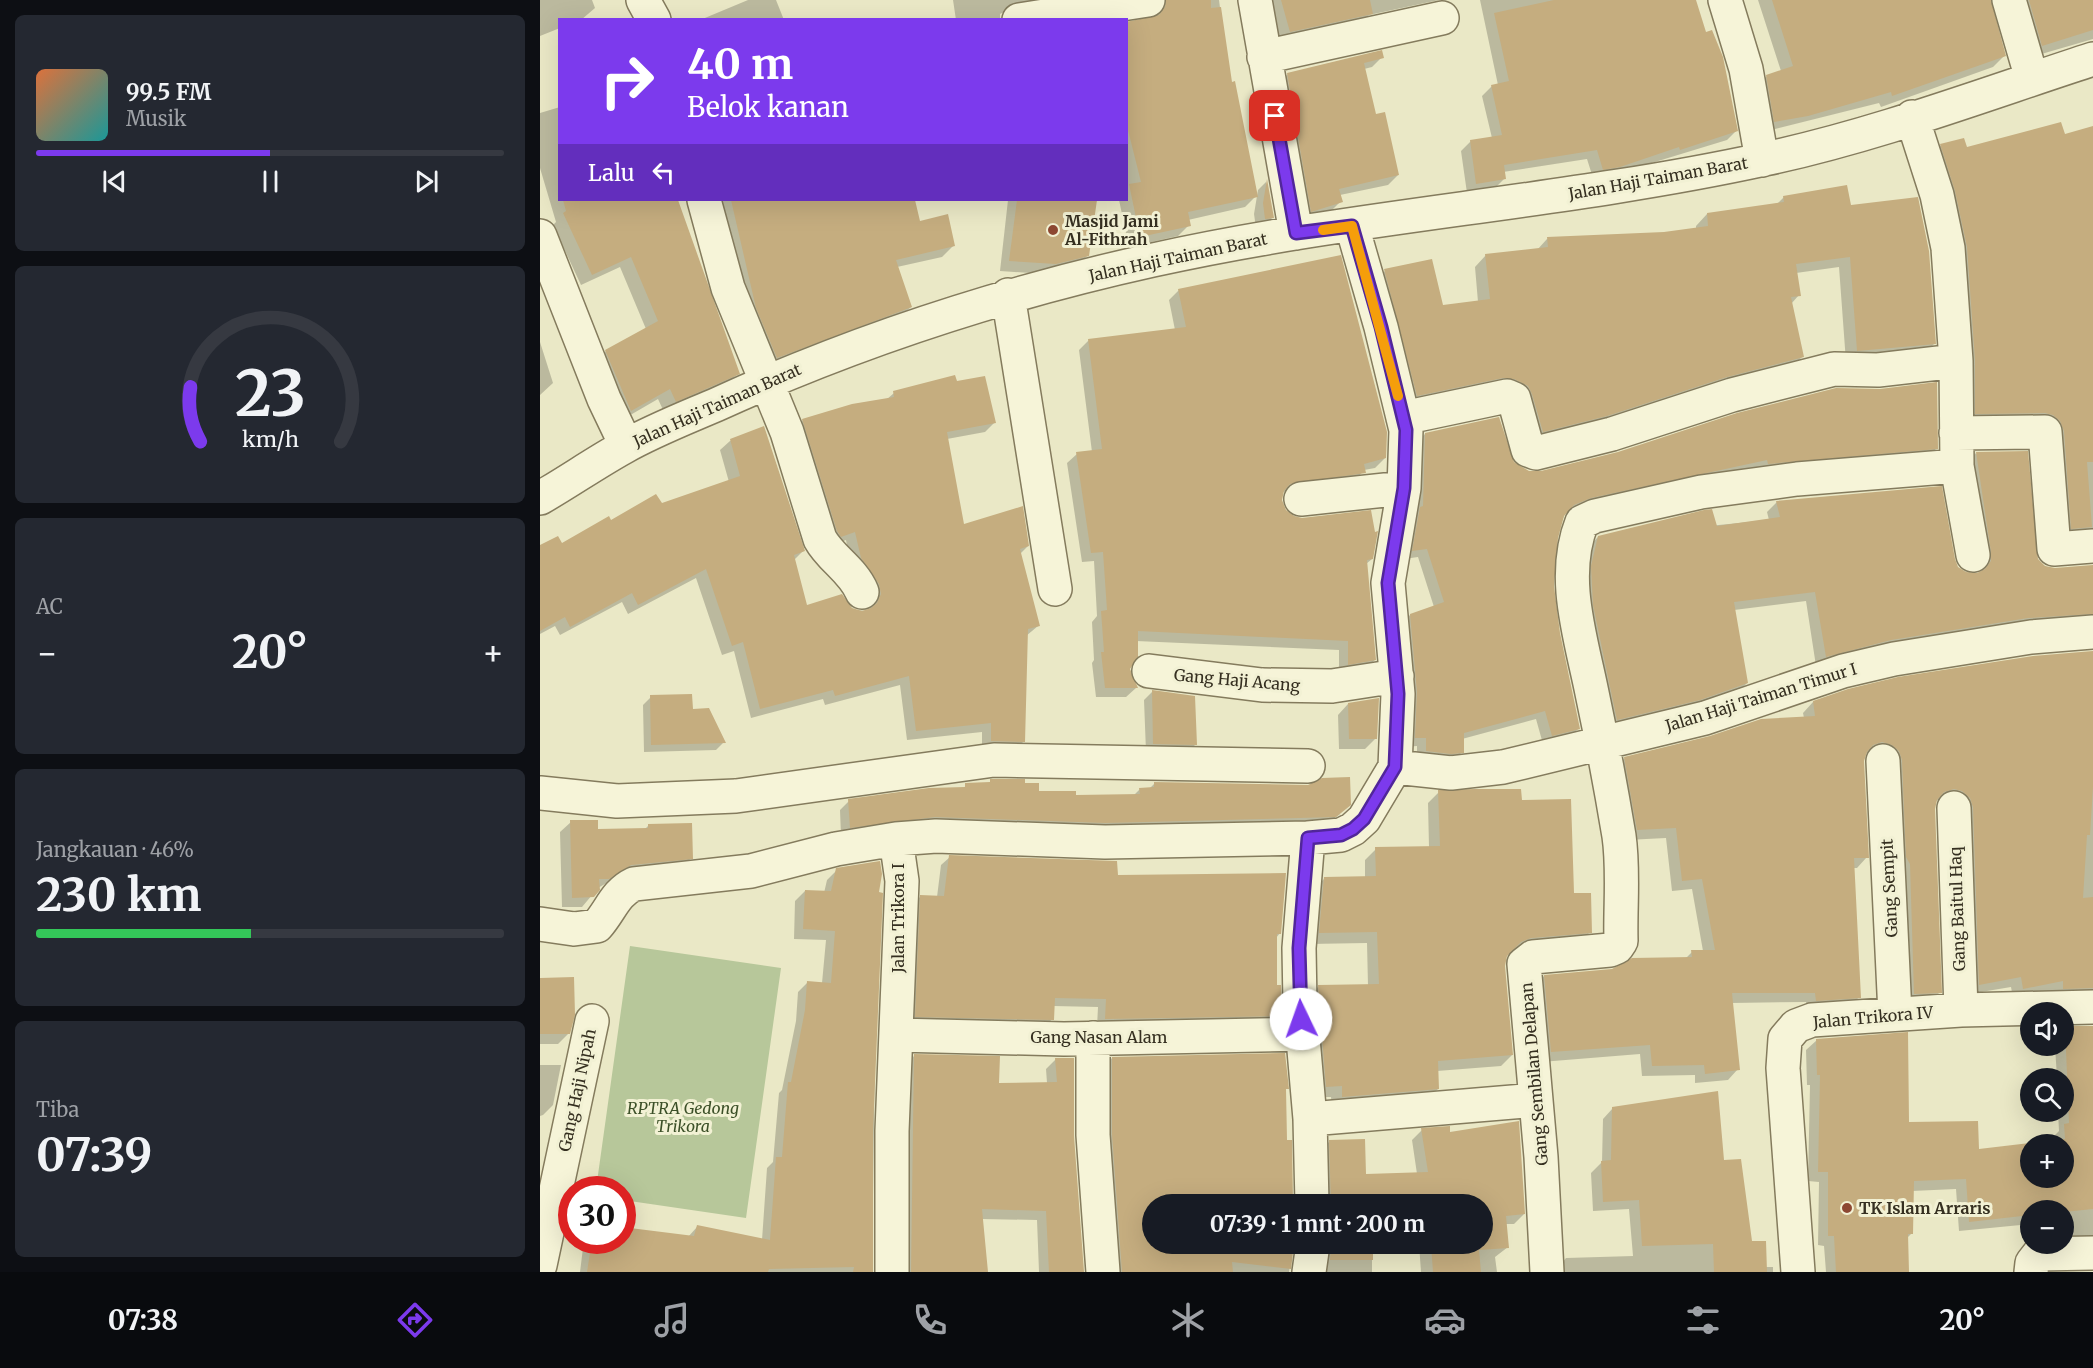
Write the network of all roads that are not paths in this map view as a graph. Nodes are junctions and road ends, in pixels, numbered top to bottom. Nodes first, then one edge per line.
1 (643, 0) edge
2 (1148, 0) edge
3 (1255, 0) edge
4 (1725, 0) edge
5 (2009, 0) edge
6 (653, 18) edge
7 (1032, 18) edge
8 (1442, 18) dead end
9 (1264, 57) junction
10 (2093, 59) edge
11 (2032, 78) junction
12 (1912, 117) junction
13 (1762, 160) junction
14 (704, 201) edge
15 (1352, 226) junction
16 (1296, 233) junction
17 (540, 236) edge
18 (1008, 296) junction
19 (1956, 361) junction
20 (768, 381) junction
21 (1403, 418) junction
22 (1956, 432) junction
23 (626, 445) junction
24 (1957, 466) junction
25 (1404, 488) junction
26 (540, 498) edge
27 (1300, 499) dead end
28 (2093, 546) edge
29 (1973, 555) dead end
30 (1055, 589) dead end
31 (862, 592) dead end
32 (2093, 632) edge
33 (1149, 671) dead end
34 (1397, 676) junction
35 (1602, 742) junction
36 (1883, 761) dead end
37 (1308, 766) dead end
38 (1395, 767) junction
39 (540, 793) edge
40 (1954, 808) dead end
41 (896, 838) junction
42 (1308, 838) junction
43 (540, 924) edge
44 (2093, 1007) edge
45 (1961, 1010) junction
46 (1894, 1014) junction
47 (592, 1021) dead end
48 (1302, 1034) junction
49 (896, 1035) junction
50 (1093, 1038) junction
51 (1536, 1100) junction
52 (1310, 1119) junction
53 (551, 1154) edge
54 (1312, 1194) edge
55 (2093, 1253) edge
56 (1312, 1254) edge
57 (540, 1265) edge
58 (892, 1272) edge
59 (1103, 1272) edge
60 (1309, 1272) edge
61 (1548, 1272) edge
62 (1798, 1272) edge
63 (2031, 1272) edge

1 - 6 street
2 - 7 street
3 - 9 street
4 - 13 street
5 - 11 street
8 - 9 street
9 - 16 street
10 - 11 street, Jalan Haji Taiman Barat
11 - 12 street, Jalan Haji Taiman Barat
12 - 13 street, Jalan Haji Taiman Barat
12 - 19 street
13 - 15 street, Jalan Haji Taiman Barat
14 - 20 street
15 - 16 street, Jalan Haji Taiman Barat
15 - 21 street
16 - 18 street, Jalan Haji Taiman Barat
17 - 23 street
18 - 20 street, Jalan Haji Taiman Barat
18 - 30 street
19 - 21 street
19 - 22 street
20 - 23 street, Jalan Haji Taiman Barat
20 - 31 street
21 - 25 street
22 - 24 street
22 - 28 street
23 - 26 street, Jalan Haji Taiman Barat
24 - 29 street
24 - 35 street
25 - 27 street
25 - 34 street
32 - 35 street, Jalan Haji Taiman Timur I
33 - 34 street, Gang Haji Acang
34 - 38 street
35 - 38 street, Jalan Haji Taiman Timur I
35 - 51 street, Gang Sembilan Delapan
36 - 46 street, Gang Sempit
37 - 39 street
38 - 42 street
40 - 45 street, Gang Baitul Haq
41 - 42 street
41 - 43 street, Jalan Trikora I
41 - 49 street, Jalan Trikora I
42 - 48 street
44 - 45 street, Jalan Trikora IV
45 - 46 street, Jalan Trikora IV
46 - 62 street, Jalan Trikora IV
47 - 53 street, Gang Haji Nipah
48 - 50 street, Gang Nasan Alam
48 - 52 street
49 - 50 street, Gang Nasan Alam
49 - 58 street, Jalan Trikora I
50 - 59 street
51 - 52 street
51 - 61 street, Gang Sembilan Delapan
52 - 54 street
53 - 57 street, Gang Haji Nipah
55 - 63 street
56 - 60 street

